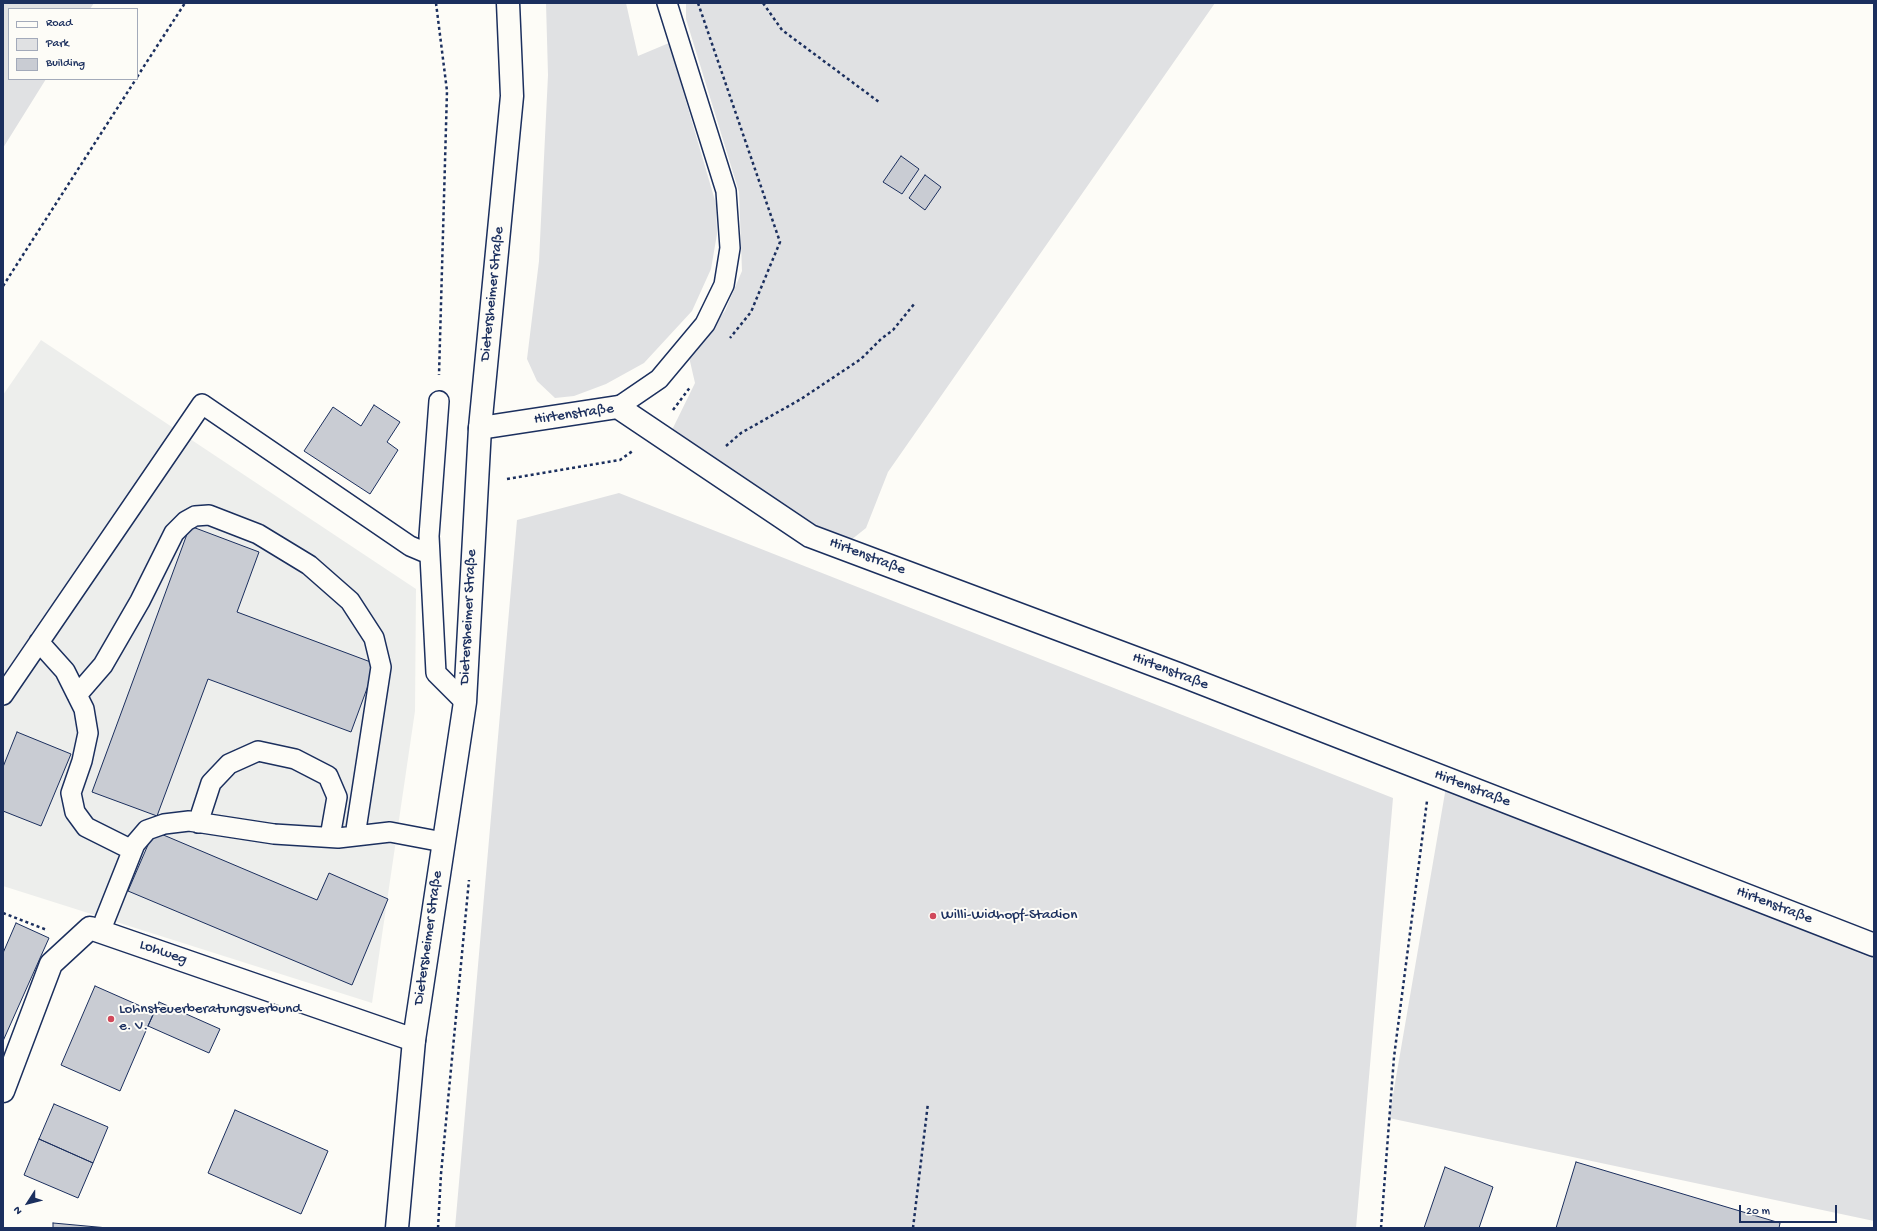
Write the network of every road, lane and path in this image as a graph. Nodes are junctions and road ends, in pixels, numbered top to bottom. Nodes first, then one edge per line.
1 (185, 3) edge
2 (436, 3) edge
3 (508, 3) edge
4 (667, 3) edge
5 (763, 3) edge
6 (138, 75) edge
7 (135, 80) edge
8 (879, 102) dead end
9 (3, 286) edge
10 (916, 303) dead end
11 (439, 401) joint
12 (618, 407) junction
13 (480, 428) junction
14 (707, 467) junction
15 (429, 554) junction
16 (39, 642) junction
17 (3, 695) edge
18 (77, 695) junction
19 (465, 702) junction
20 (1430, 773) junction
21 (198, 823) junction
22 (355, 836) junction
23 (330, 837) junction
24 (443, 842) junction
25 (132, 850) junction
26 (3, 913) edge
27 (100, 932) junction
28 (75, 941) junction
29 (1874, 945) edge
30 (414, 1040) junction
31 (3, 1091) edge
32 (928, 1103) dead end
33 (397, 1228) edge
34 (913, 1228) edge
35 (1380, 1228) edge

1 - 6 path
2 - 11 path
3 - 13 street, Dietersheimer Straße
4 - 12 lane
5 - 8 path
7 - 9 path
10 - 14 path
11 - 15 lane
12 - 13 street, Hirtenstraße
12 - 14 street, Hirtenstraße
13 - 19 street, Dietersheimer Straße
14 - 20 street, Hirtenstraße
15 - 16 lane
15 - 19 lane
16 - 17 lane
16 - 18 lane
18 - 22 lane
18 - 25 lane
19 - 24 street, Dietersheimer Straße
20 - 29 street, Hirtenstraße
20 - 35 path
21 - 23 lane
21 - 23 lane
21 - 25 lane
22 - 23 lane
22 - 24 lane
24 - 30 street, Dietersheimer Straße
25 - 27 lane
26 - 28 path
27 - 28 street, Lohweg
27 - 30 street, Lohweg
28 - 31 street, Lohweg
30 - 33 street, Dietersheimer Straße
32 - 34 path

